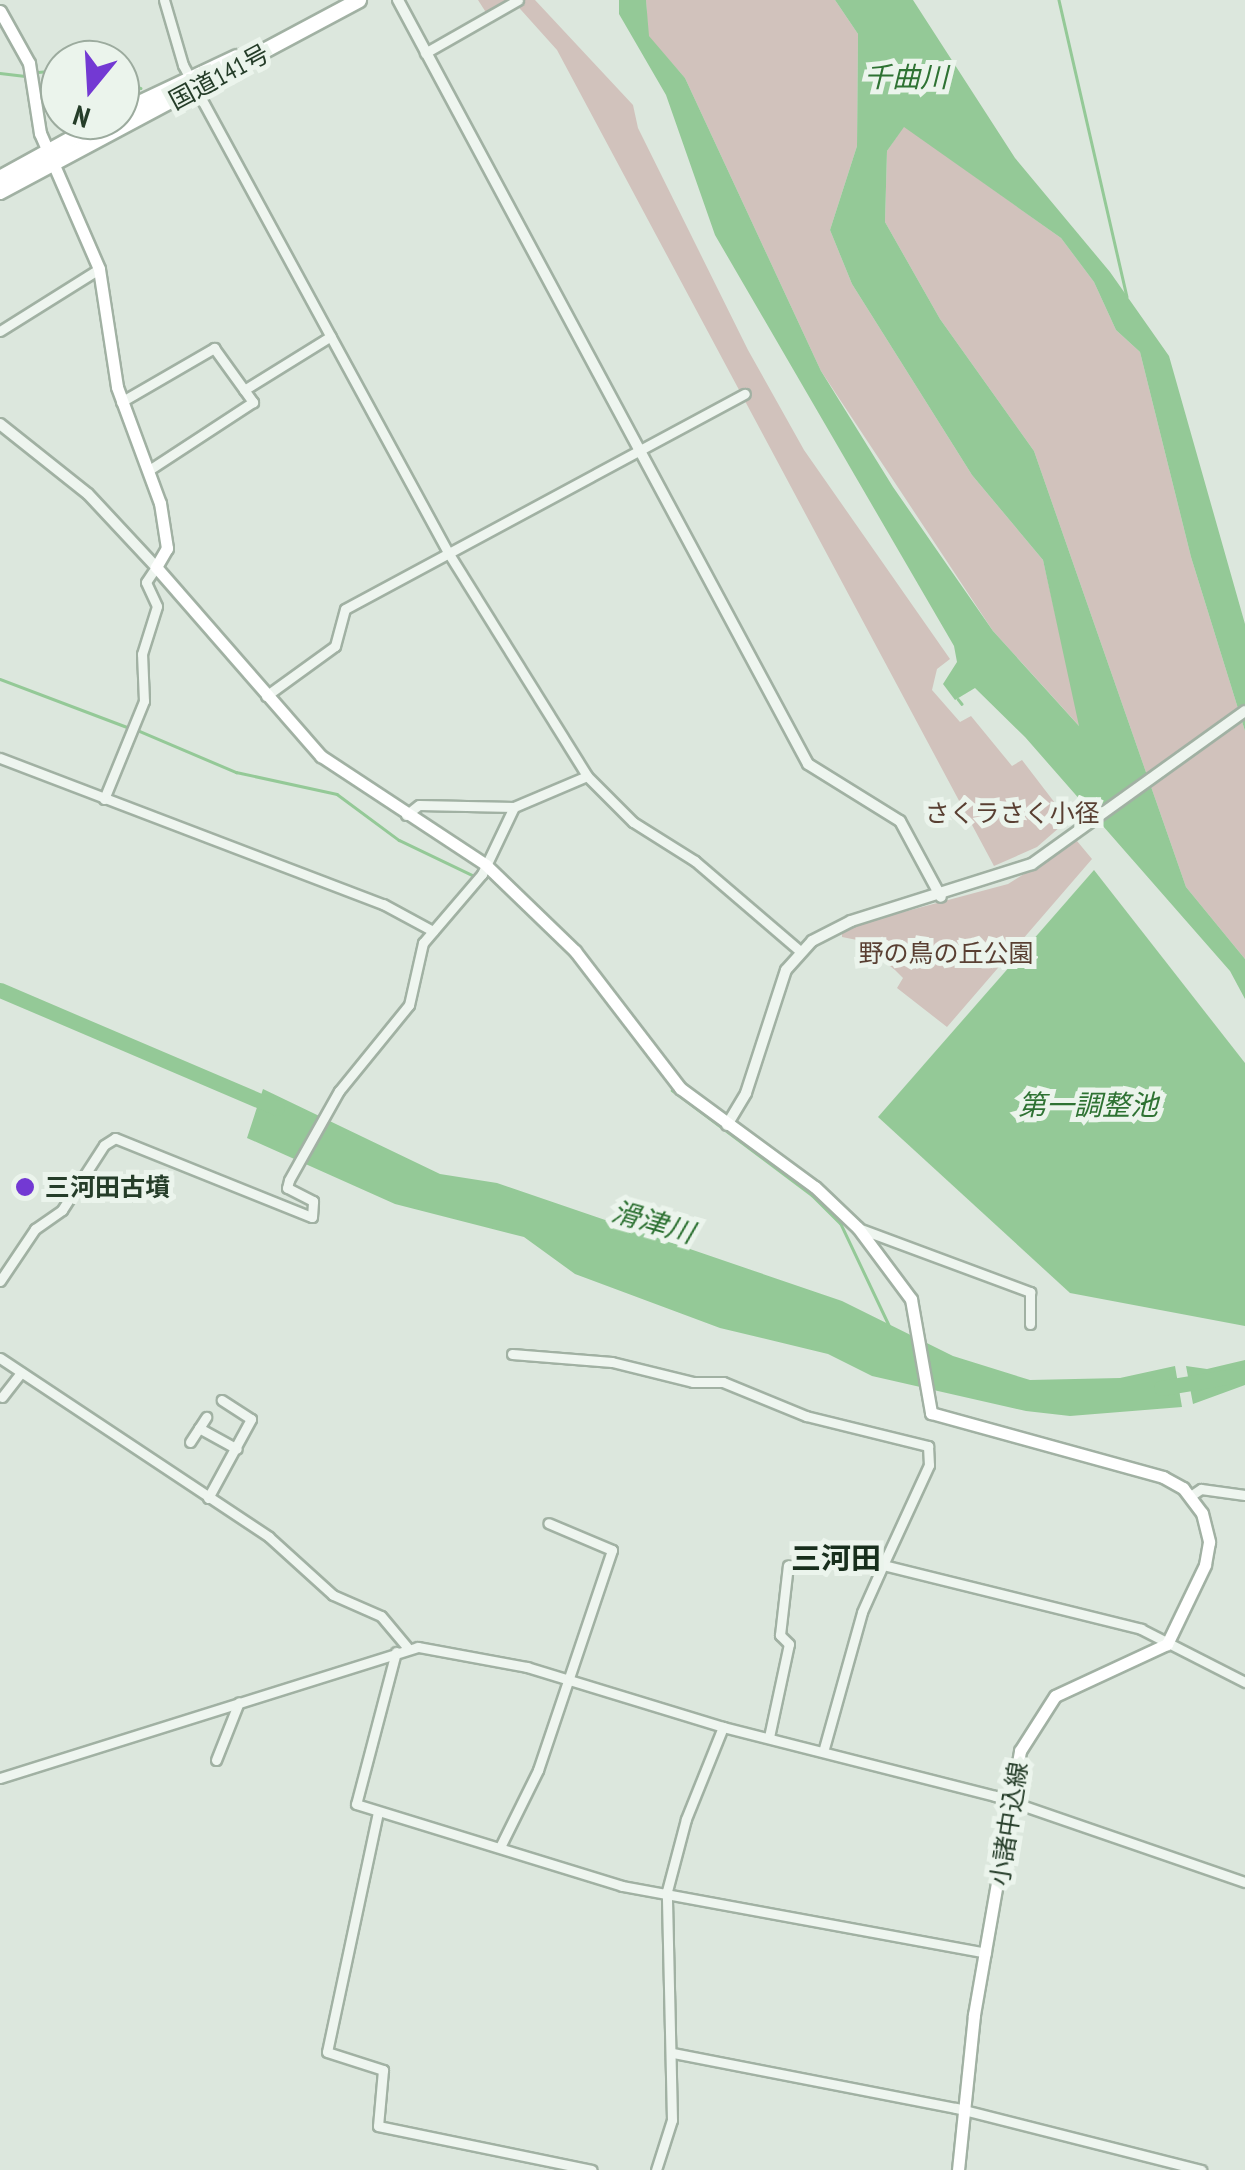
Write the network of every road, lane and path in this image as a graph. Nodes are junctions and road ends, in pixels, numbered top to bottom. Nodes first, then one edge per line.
1 (164, 0) edge
2 (359, 0) edge
3 (398, 0) edge
4 (518, 0) edge
5 (0, 11) edge
6 (425, 53) junction
7 (195, 85) junction
8 (140, 105) edge
9 (77, 140) edge
10 (50, 159) junction
11 (0, 178) edge
12 (0, 192) edge
13 (99, 270) junction
14 (0, 331) edge
15 (331, 336) junction
16 (244, 390) junction
17 (744, 394) dead end
18 (121, 402) junction
19 (0, 424) edge
20 (640, 451) junction
21 (152, 468) junction
22 (449, 554) junction
23 (156, 567) junction
24 (266, 696) junction
25 (1245, 711) edge
26 (0, 758) edge
27 (587, 776) junction
28 (104, 799) junction
29 (514, 807) junction
30 (406, 815) junction
31 (486, 865) junction
32 (941, 897) junction
33 (433, 931) junction
34 (800, 952) junction
35 (727, 1125) junction
36 (858, 1228) junction
37 (0, 1281) edge
38 (1030, 1324) dead end
39 (512, 1354) dead end
40 (0, 1358) edge
41 (21, 1372) junction
42 (2, 1397) edge
43 (222, 1400) dead end
44 (206, 1417) dead end
45 (200, 1428) junction
46 (190, 1442) dead end
47 (237, 1449) junction
48 (1245, 1494) edge
49 (1192, 1495) junction
50 (208, 1498) junction
51 (548, 1524) dead end
52 (788, 1565) dead end
53 (883, 1565) junction
54 (1167, 1644) junction
55 (407, 1647) junction
56 (396, 1652) junction
57 (568, 1679) junction
58 (1245, 1682) edge
59 (239, 1702) junction
60 (723, 1727) junction
61 (769, 1737) junction
62 (823, 1752) junction
63 (216, 1760) dead end
64 (0, 1778) edge
65 (1010, 1802) junction
66 (378, 1812) junction
67 (501, 1845) junction
68 (1245, 1882) edge
69 (667, 1891) junction
70 (986, 1953) junction
71 (673, 2053) junction
72 (964, 2112) junction
73 (592, 2170) edge
74 (656, 2170) edge
75 (958, 2170) edge
76 (1202, 2170) edge

1 - 7 street
2 - 7 highway, 国道141号
3 - 6 street
4 - 6 street
5 - 10 main road
6 - 20 street
7 - 8 highway, 国道141号
7 - 10 highway, 国道141号
7 - 15 street
9 - 10 highway, 国道141号
10 - 11 highway, 国道141号
10 - 12 highway, 国道141号
10 - 13 main road
13 - 14 street
13 - 18 main road
15 - 16 street
15 - 22 street
16 - 18 street
16 - 21 street
17 - 20 street
18 - 21 main road
19 - 23 street
20 - 22 street
20 - 32 street
21 - 23 main road
22 - 24 street
22 - 27 street
23 - 24 main road
23 - 28 street
24 - 30 main road
25 - 32 street
26 - 28 street
27 - 29 street
27 - 34 street
28 - 33 street
29 - 30 street
29 - 31 street
30 - 31 main road
31 - 33 street
31 - 35 main road
32 - 34 street
33 - 37 street
34 - 35 street
35 - 36 main road
36 - 38 street
36 - 49 main road
39 - 53 street
40 - 41 street
41 - 42 street
41 - 50 street
43 - 47 street
44 - 45 street
45 - 46 street
45 - 47 street
47 - 50 street
48 - 49 street
49 - 54 main road
50 - 55 street
51 - 57 street
52 - 61 street
53 - 54 street
53 - 62 street
54 - 58 street
54 - 65 main road, 小諸中込線
55 - 56 street
55 - 57 street
56 - 59 street
56 - 66 street
57 - 60 street
57 - 67 street
59 - 63 street
59 - 64 street
60 - 61 street
60 - 69 street
61 - 62 street
62 - 65 street
65 - 68 street
65 - 70 main road, 小諸中込線
66 - 67 street
66 - 73 street
67 - 69 street
69 - 70 street
69 - 71 street
70 - 72 main road, 小諸中込線
71 - 72 street
71 - 74 street
72 - 75 main road, 小諸中込線
72 - 76 street

